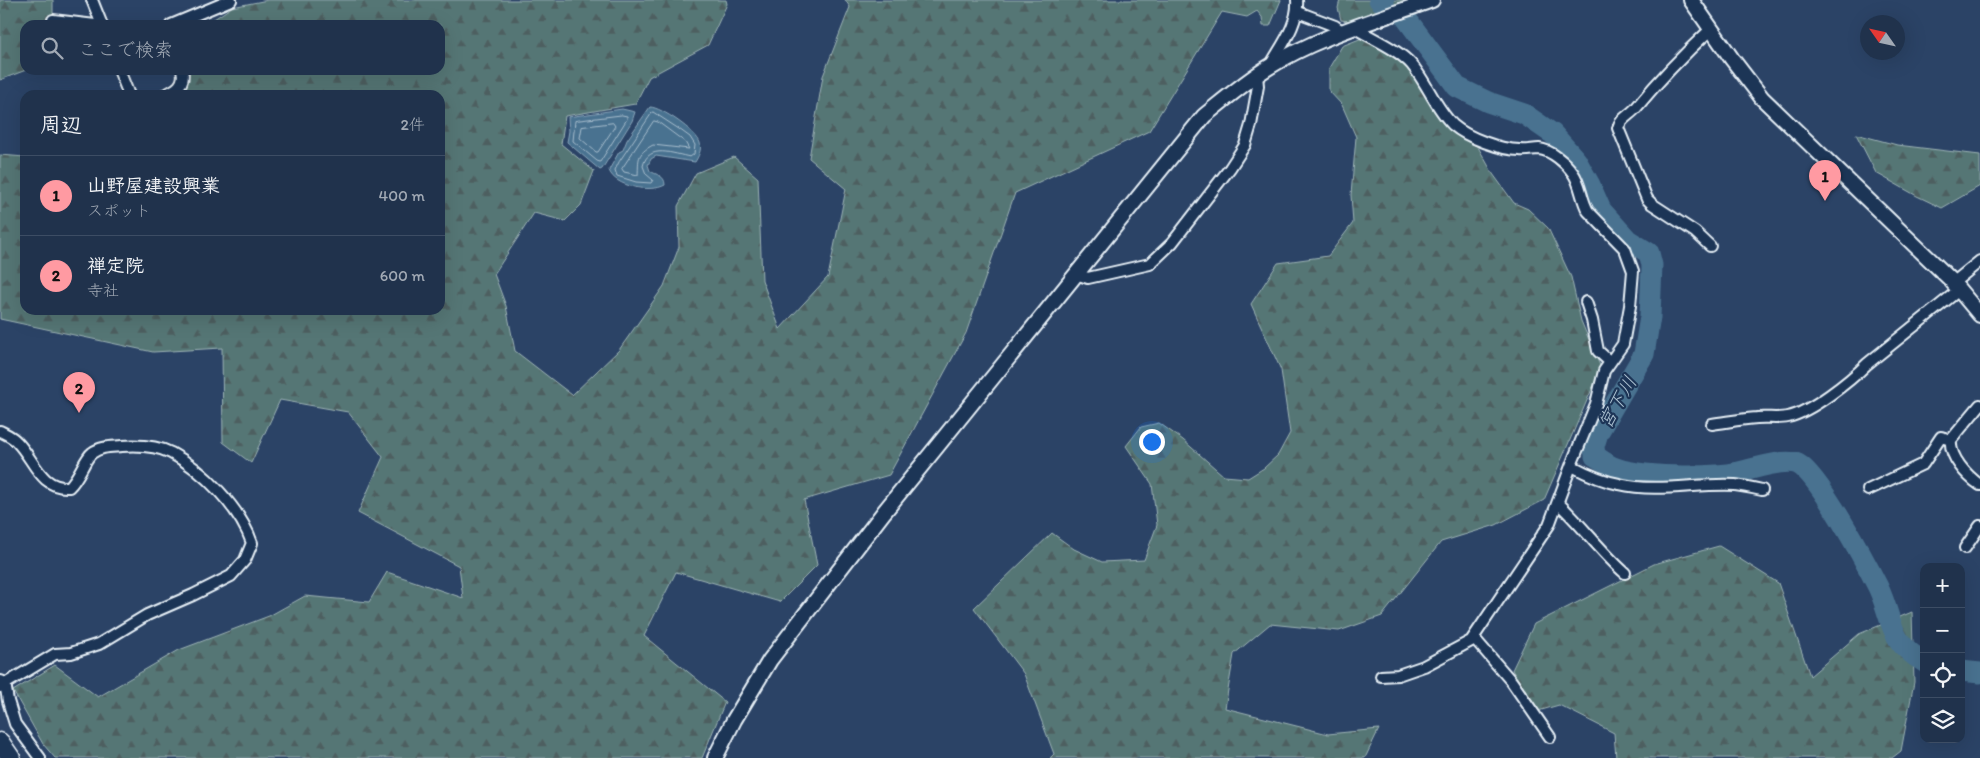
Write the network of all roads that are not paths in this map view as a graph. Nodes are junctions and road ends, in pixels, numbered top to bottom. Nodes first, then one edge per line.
1 (92, 0) edge
2 (231, 0) edge
3 (1298, 0) edge
4 (1432, 0) edge
5 (1691, 0) edge
6 (1298, 12) junction
7 (100, 20) edge
8 (183, 20) edge
9 (1349, 30) junction
10 (1711, 30) junction
11 (1270, 66) junction
12 (121, 75) edge
13 (182, 75) edge
14 (1256, 75) junction
15 (127, 90) edge
16 (175, 90) edge
17 (1710, 246) dead end
18 (1980, 261) edge
19 (1076, 274) junction
20 (1956, 286) junction
21 (1586, 302) dead end
22 (1980, 315) edge
23 (1609, 361) junction
24 (1980, 405) edge
25 (1712, 424) dead end
26 (0, 431) edge
27 (1951, 440) junction
28 (1572, 466) junction
29 (1980, 485) edge
30 (1762, 490) dead end
31 (1868, 490) dead end
32 (1558, 503) junction
33 (1980, 526) edge
34 (1965, 548) dead end
35 (1625, 573) dead end
36 (1474, 638) junction
37 (1381, 676) dead end
38 (2, 684) edge
39 (1550, 737) dead end
40 (0, 742) edge
41 (11, 758) edge
42 (40, 758) edge
43 (715, 758) edge

1 - 7 street
2 - 8 street
3 - 6 street
4 - 9 street
5 - 10 street
6 - 9 street
6 - 11 street
9 - 11 street
9 - 23 street
10 - 17 street
10 - 20 street
11 - 14 street
12 - 15 street
13 - 16 street
14 - 19 street
14 - 19 street
18 - 20 street
19 - 43 street
20 - 22 street
20 - 25 street
21 - 23 street
23 - 28 street
24 - 27 street
26 - 38 street
27 - 29 street
27 - 31 street
28 - 30 street
28 - 32 street
32 - 35 street
32 - 36 street
33 - 34 street
36 - 37 street
36 - 39 street
38 - 42 street
40 - 41 highway

